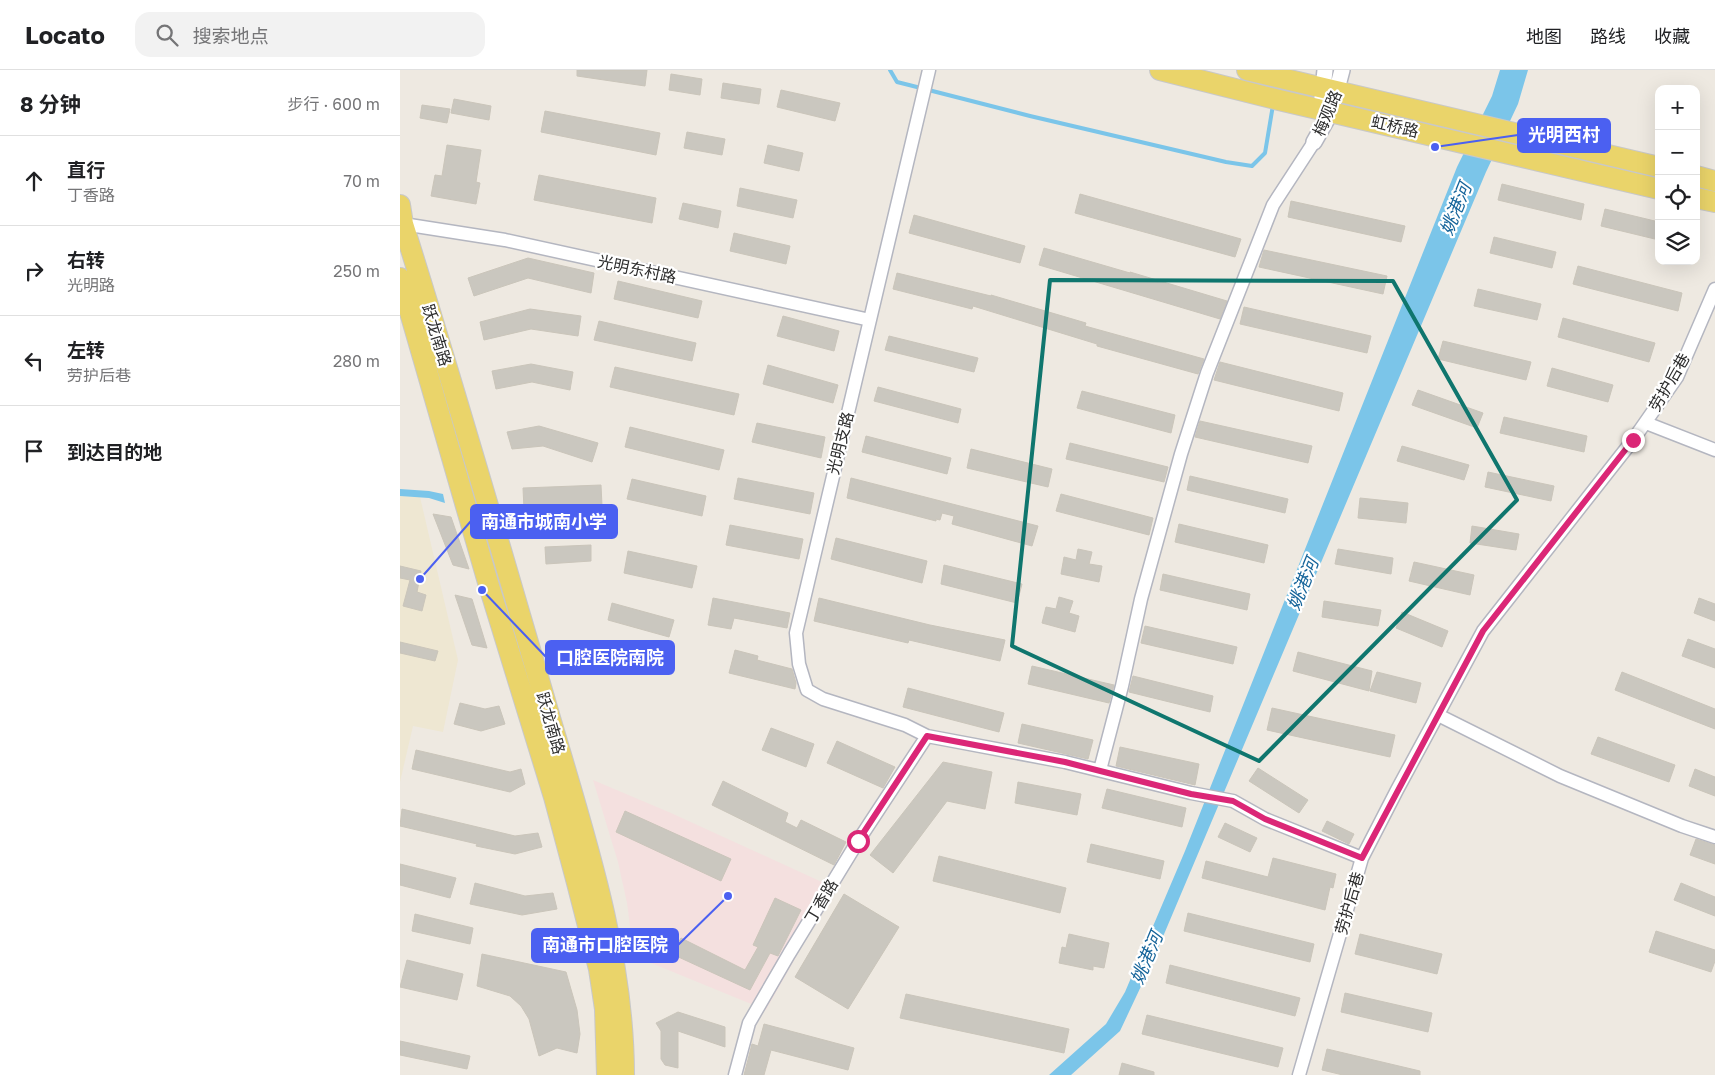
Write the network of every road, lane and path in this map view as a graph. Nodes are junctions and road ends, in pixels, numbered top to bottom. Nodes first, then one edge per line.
1 (930, 70) edge
2 (1160, 70) edge
3 (1247, 70) edge
4 (1342, 70) edge
5 (1328, 82) edge
6 (1325, 110) junction
7 (1314, 142) joint
8 (1655, 166) edge
9 (1700, 177) edge
10 (1715, 181) edge
11 (1655, 188) edge
12 (1700, 199) edge
13 (1715, 202) edge
14 (402, 214) edge
15 (400, 278) edge
16 (1715, 289) edge
17 (870, 320) junction
18 (1646, 423) junction
19 (1715, 450) edge
20 (1438, 715) junction
21 (927, 736) junction
22 (1100, 770) junction
23 (1715, 838) edge
24 (1362, 858) junction
25 (607, 1075) edge
26 (624, 1075) edge
27 (735, 1075) edge
28 (1299, 1075) edge

1 - 17 street, 光明支路
2 - 6 main road, 虹桥路
3 - 5 main road, 虹桥路
4 - 5 street, 梅观路
5 - 6 street, 梅观路
5 - 8 main road, 虹桥路
6 - 7 street, 梅观路
6 - 11 main road, 虹桥路
7 - 22 street
9 - 10 main road
12 - 13 main road
14 - 17 street, 光明东村路
14 - 26 main road, 跃龙南路
15 - 25 main road, 跃龙南路
16 - 18 street, 劳护后巷
17 - 21 street, 光明支路
18 - 19 street
18 - 20 street, 劳护后巷
20 - 23 street
20 - 24 street, 劳护后巷
21 - 22 street
21 - 27 street, 丁香路
22 - 24 street
24 - 28 street, 劳护后巷

